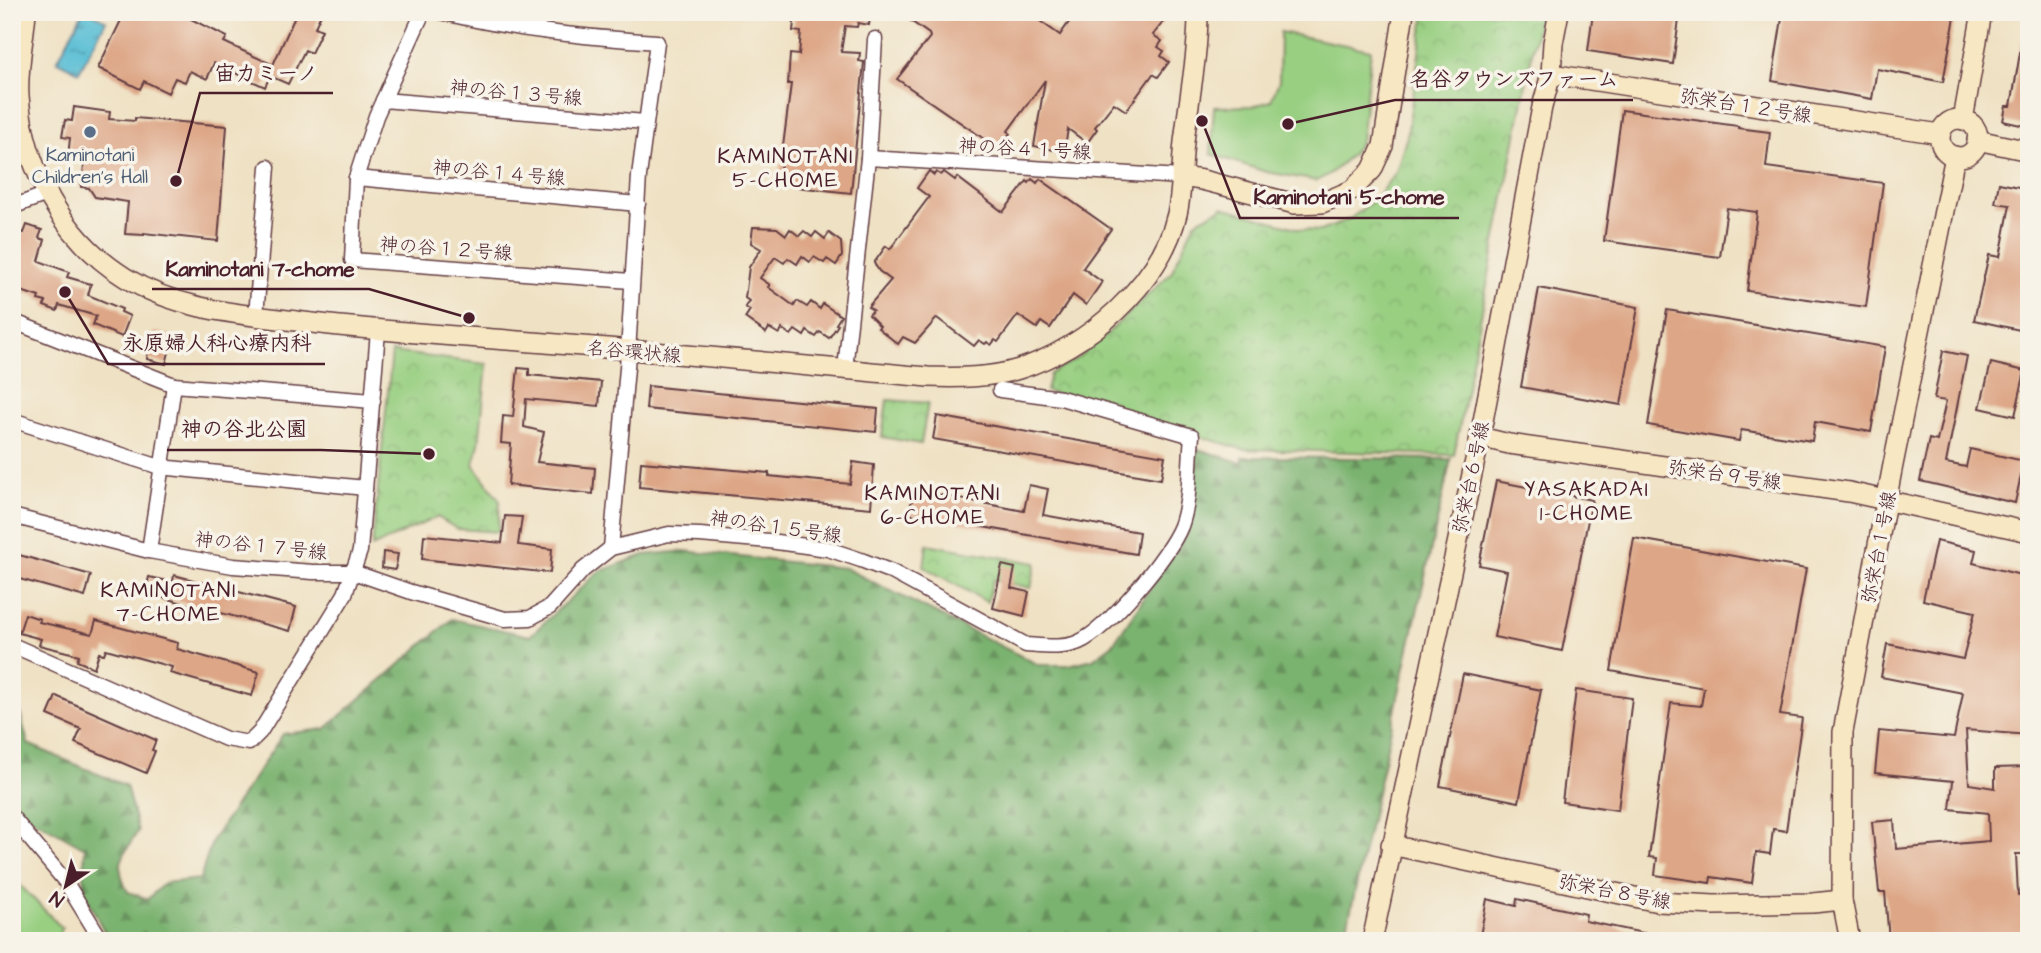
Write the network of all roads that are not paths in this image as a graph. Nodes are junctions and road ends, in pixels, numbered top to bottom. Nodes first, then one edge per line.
1 (26, 12) edge
2 (423, 12) edge
3 (441, 12) edge
4 (1198, 12) edge
5 (1404, 12) edge
6 (1559, 12) edge
7 (1982, 12) edge
8 (875, 38) dead end
9 (1552, 74) junction
10 (383, 100) junction
11 (1963, 120) junction
12 (645, 122) junction
13 (1940, 134) junction
14 (1978, 140) junction
15 (2029, 151) edge
16 (1955, 156) junction
17 (868, 158) junction
18 (268, 167) dead end
19 (1181, 177) junction
20 (356, 178) junction
21 (47, 194) junction
22 (638, 204) junction
23 (12, 208) edge
24 (631, 281) junction
25 (256, 316) junction
26 (12, 321) edge
27 (379, 331) junction
28 (628, 350) junction
29 (845, 369) junction
30 (174, 385) junction
31 (1000, 390) dead end
32 (373, 401) junction
33 (12, 420) edge
34 (1480, 437) junction
35 (160, 467) junction
36 (365, 488) junction
37 (1886, 500) junction
38 (12, 516) edge
39 (2029, 532) edge
40 (611, 548) junction
41 (149, 551) junction
42 (353, 572) junction
43 (12, 645) edge
44 (12, 817) edge
45 (1391, 845) junction
46 (1842, 900) junction
47 (97, 933) dead end
48 (1371, 941) edge
49 (1850, 941) edge

1 - 21 street, 名谷環状線
2 - 10 street, 神の谷１２号線
3 - 12 street
4 - 19 street, 名谷環状線
5 - 19 street
6 - 9 street, 弥栄台６号線
7 - 11 street
8 - 17 street
9 - 13 street, 弥栄台１２号線
9 - 34 street, 弥栄台６号線
10 - 12 street, 神の谷１３号線
10 - 20 street, 神の谷１２号線
11 - 13 street
11 - 14 street
12 - 22 street
13 - 16 street
14 - 15 street
14 - 16 street
16 - 37 street, 弥栄台１号線
17 - 19 street, 神の谷４１号線
17 - 29 street
18 - 25 street
19 - 29 street, 名谷環状線
20 - 22 street, 神の谷１４号線
20 - 24 street, 神の谷１２号線
21 - 23 street
21 - 25 street, 名谷環状線
22 - 24 street
24 - 28 street
25 - 27 street, 名谷環状線
26 - 30 street
27 - 28 street, 名谷環状線
27 - 32 street, 神の谷１７号線
28 - 29 street, 名谷環状線
28 - 40 street
30 - 32 street
30 - 35 street
31 - 40 street, 神の谷１５号線
32 - 36 street, 神の谷１７号線
33 - 35 street
34 - 37 street, 弥栄台９号線
34 - 45 street, 弥栄台６号線
35 - 36 street
35 - 41 street
36 - 42 street, 神の谷１７号線
37 - 39 street, 弥栄台９号線
37 - 46 street, 弥栄台１号線
38 - 41 street, 神の谷１７号線
40 - 42 street, 神の谷１５号線
41 - 42 street, 神の谷１７号線
42 - 43 street
44 - 47 street
45 - 46 street, 弥栄台８号線
45 - 48 street, 弥栄台６号線
46 - 49 street, 弥栄台１号線

